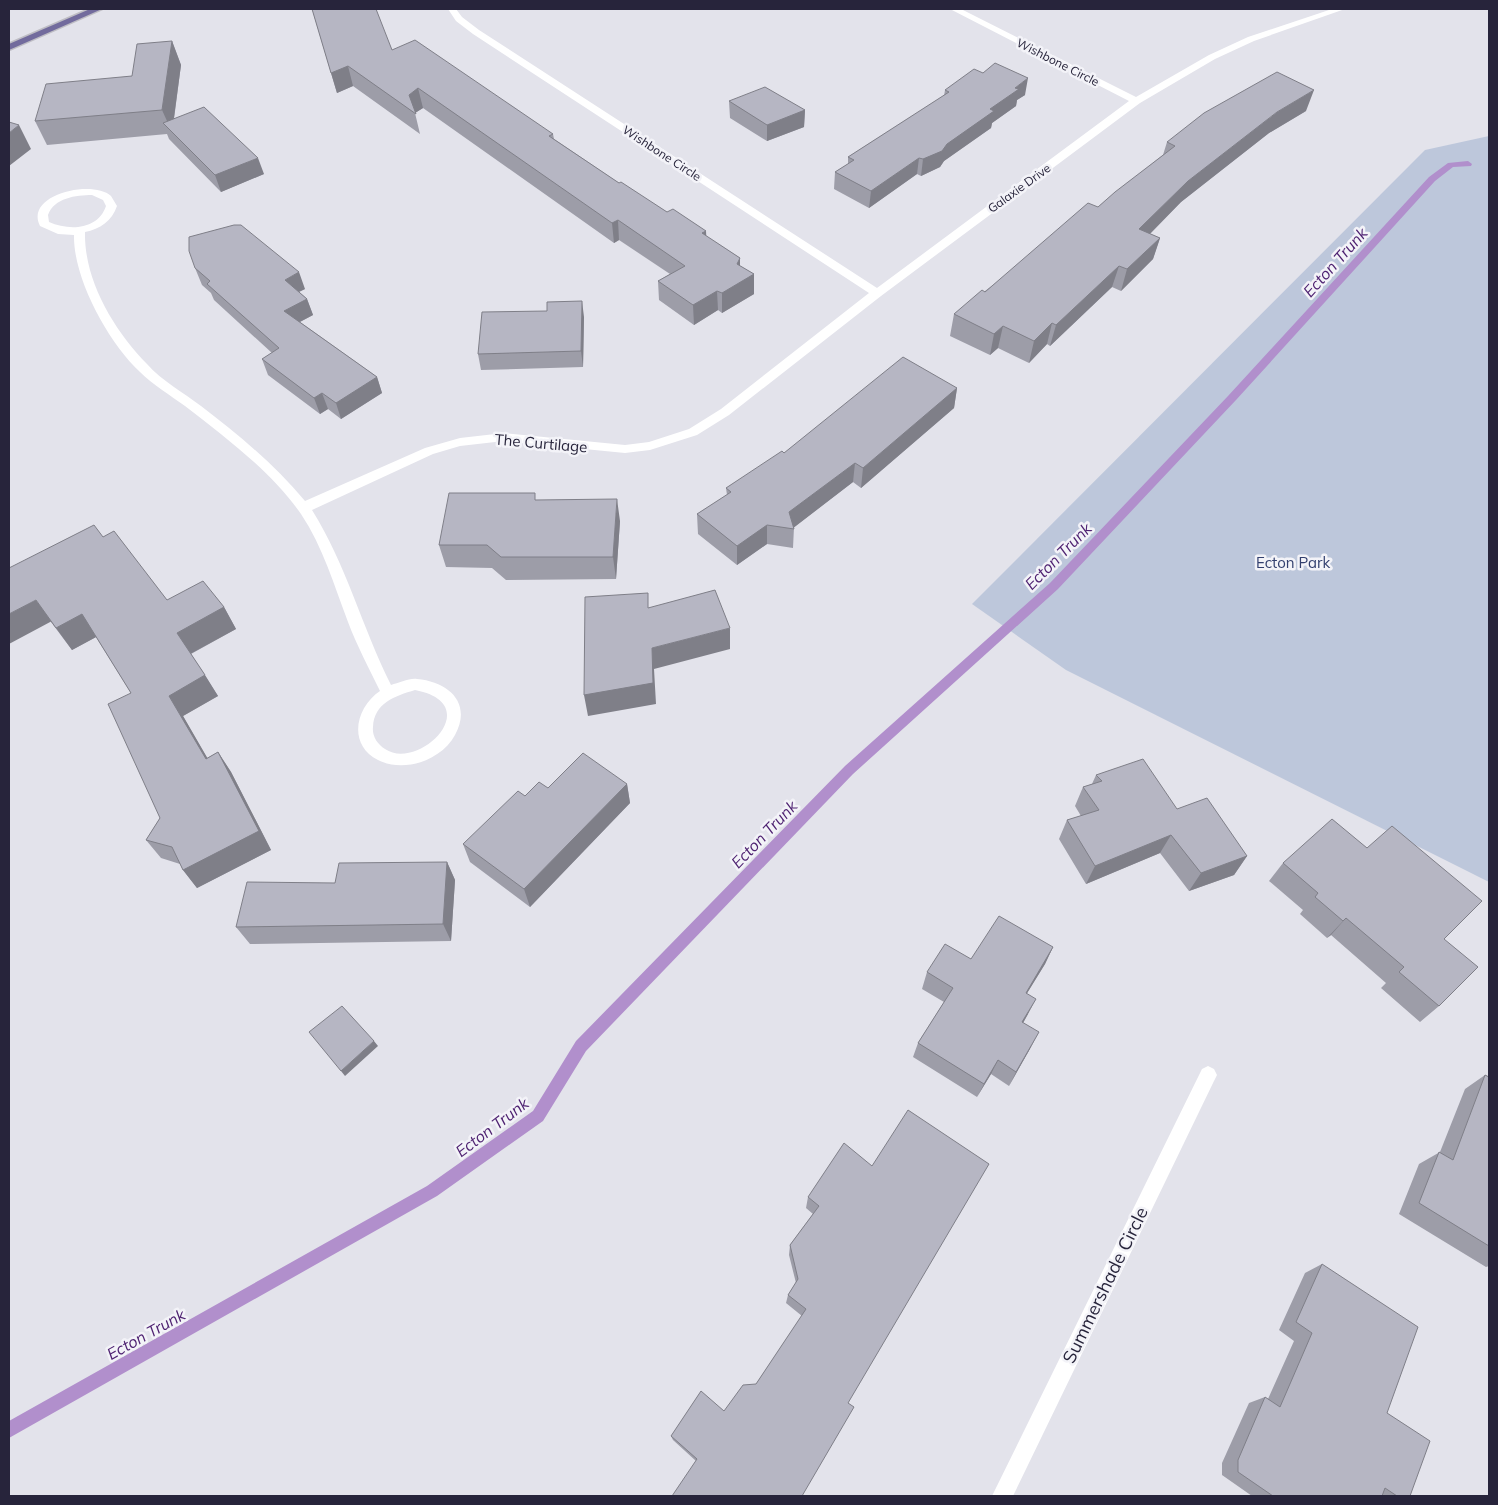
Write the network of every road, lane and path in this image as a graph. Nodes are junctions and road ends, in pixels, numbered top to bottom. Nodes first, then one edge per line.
1 (97, 9) edge
2 (452, 9) edge
3 (954, 9) edge
4 (1340, 9) edge
5 (9, 47) edge
6 (1136, 101) junction
7 (80, 231) junction
8 (876, 293) junction
9 (726, 412) joint
10 (302, 508) junction
11 (388, 691) junction
12 (1208, 1075) dead end
13 (1002, 1496) edge

1 - 5 main road
2 - 8 street, Wishbone Circle
3 - 6 street, Wishbone Circle
4 - 6 street, Galaxie Drive
6 - 8 street, Galaxie Drive
7 - 7 street
7 - 10 street
8 - 9 street, Galaxie Drive
9 - 10 street, The Curtilage
10 - 11 street
11 - 11 street
12 - 13 street, Summershade Circle

